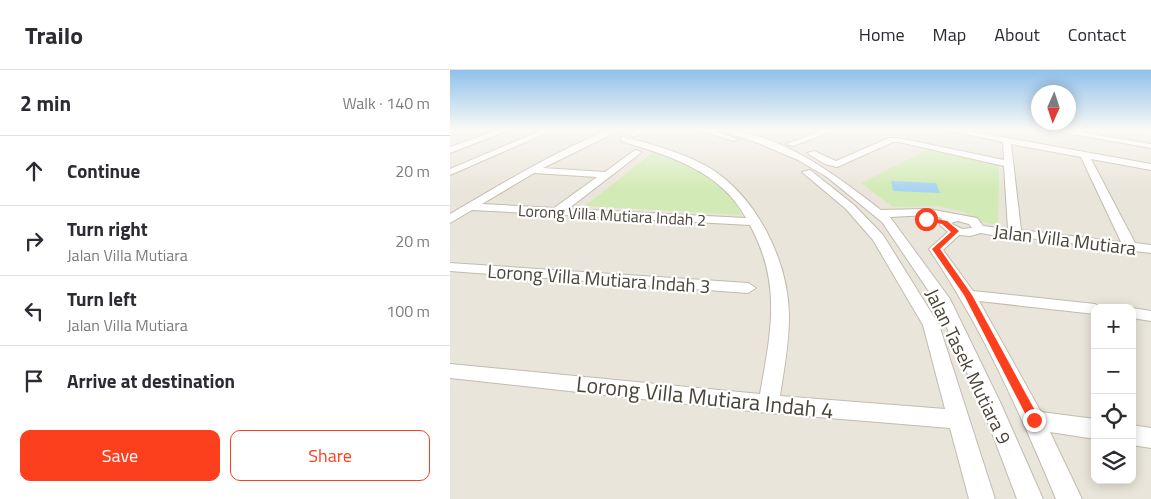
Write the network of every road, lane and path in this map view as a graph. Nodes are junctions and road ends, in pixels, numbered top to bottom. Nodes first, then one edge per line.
1 (502, 150) edge
2 (572, 150) edge
3 (663, 150) edge
4 (764, 150) edge
5 (782, 150) edge
6 (803, 150) edge
7 (871, 150) edge
8 (942, 150) edge
9 (1007, 150) edge
10 (1054, 150) edge
11 (638, 152) dead end
12 (1085, 156) junction
13 (1008, 164) junction
14 (1151, 167) edge
15 (532, 169) junction
16 (450, 172) edge
17 (608, 176) junction
18 (470, 207) junction
19 (556, 212) junction
20 (883, 217) junction
21 (450, 219) edge
22 (754, 222) junction
23 (953, 224) junction
24 (1015, 235) junction
25 (1130, 247) junction
26 (1151, 249) edge
27 (450, 267) edge
28 (748, 288) dead end
29 (968, 295) junction
30 (1091, 309) edge
31 (1136, 314) edge
32 (1151, 316) edge
33 (450, 371) edge
34 (768, 404) junction
35 (960, 420) junction
36 (1034, 420) junction
37 (1091, 428) edge
38 (1136, 436) edge
39 (1151, 438) edge
40 (982, 499) edge
41 (1030, 499) edge
42 (1069, 499) edge

1 - 16 street
2 - 15 street
3 - 22 street
4 - 35 street
5 - 20 street, Jalan Tasek Mutiara 9
6 - 7 street
8 - 13 street
9 - 13 street
10 - 12 street
11 - 17 street
12 - 14 street
12 - 25 street
13 - 24 street
15 - 17 street
15 - 18 street
17 - 19 street
18 - 19 street, Lorong Villa Mutiara Indah 2
18 - 21 street
19 - 22 street, Lorong Villa Mutiara Indah 2
20 - 23 street
20 - 41 street, Jalan Tasek Mutiara 9
22 - 34 street
23 - 24 street, Jalan Villa Mutiara
23 - 29 street
24 - 25 street, Jalan Villa Mutiara
25 - 26 street, Jalan Villa Mutiara
27 - 28 street, Lorong Villa Mutiara Indah 3
29 - 30 street
29 - 36 street
31 - 32 street
33 - 34 street, Lorong Villa Mutiara Indah 4
34 - 35 street, Lorong Villa Mutiara Indah 4
35 - 40 street
36 - 37 street
36 - 42 street
38 - 39 street

